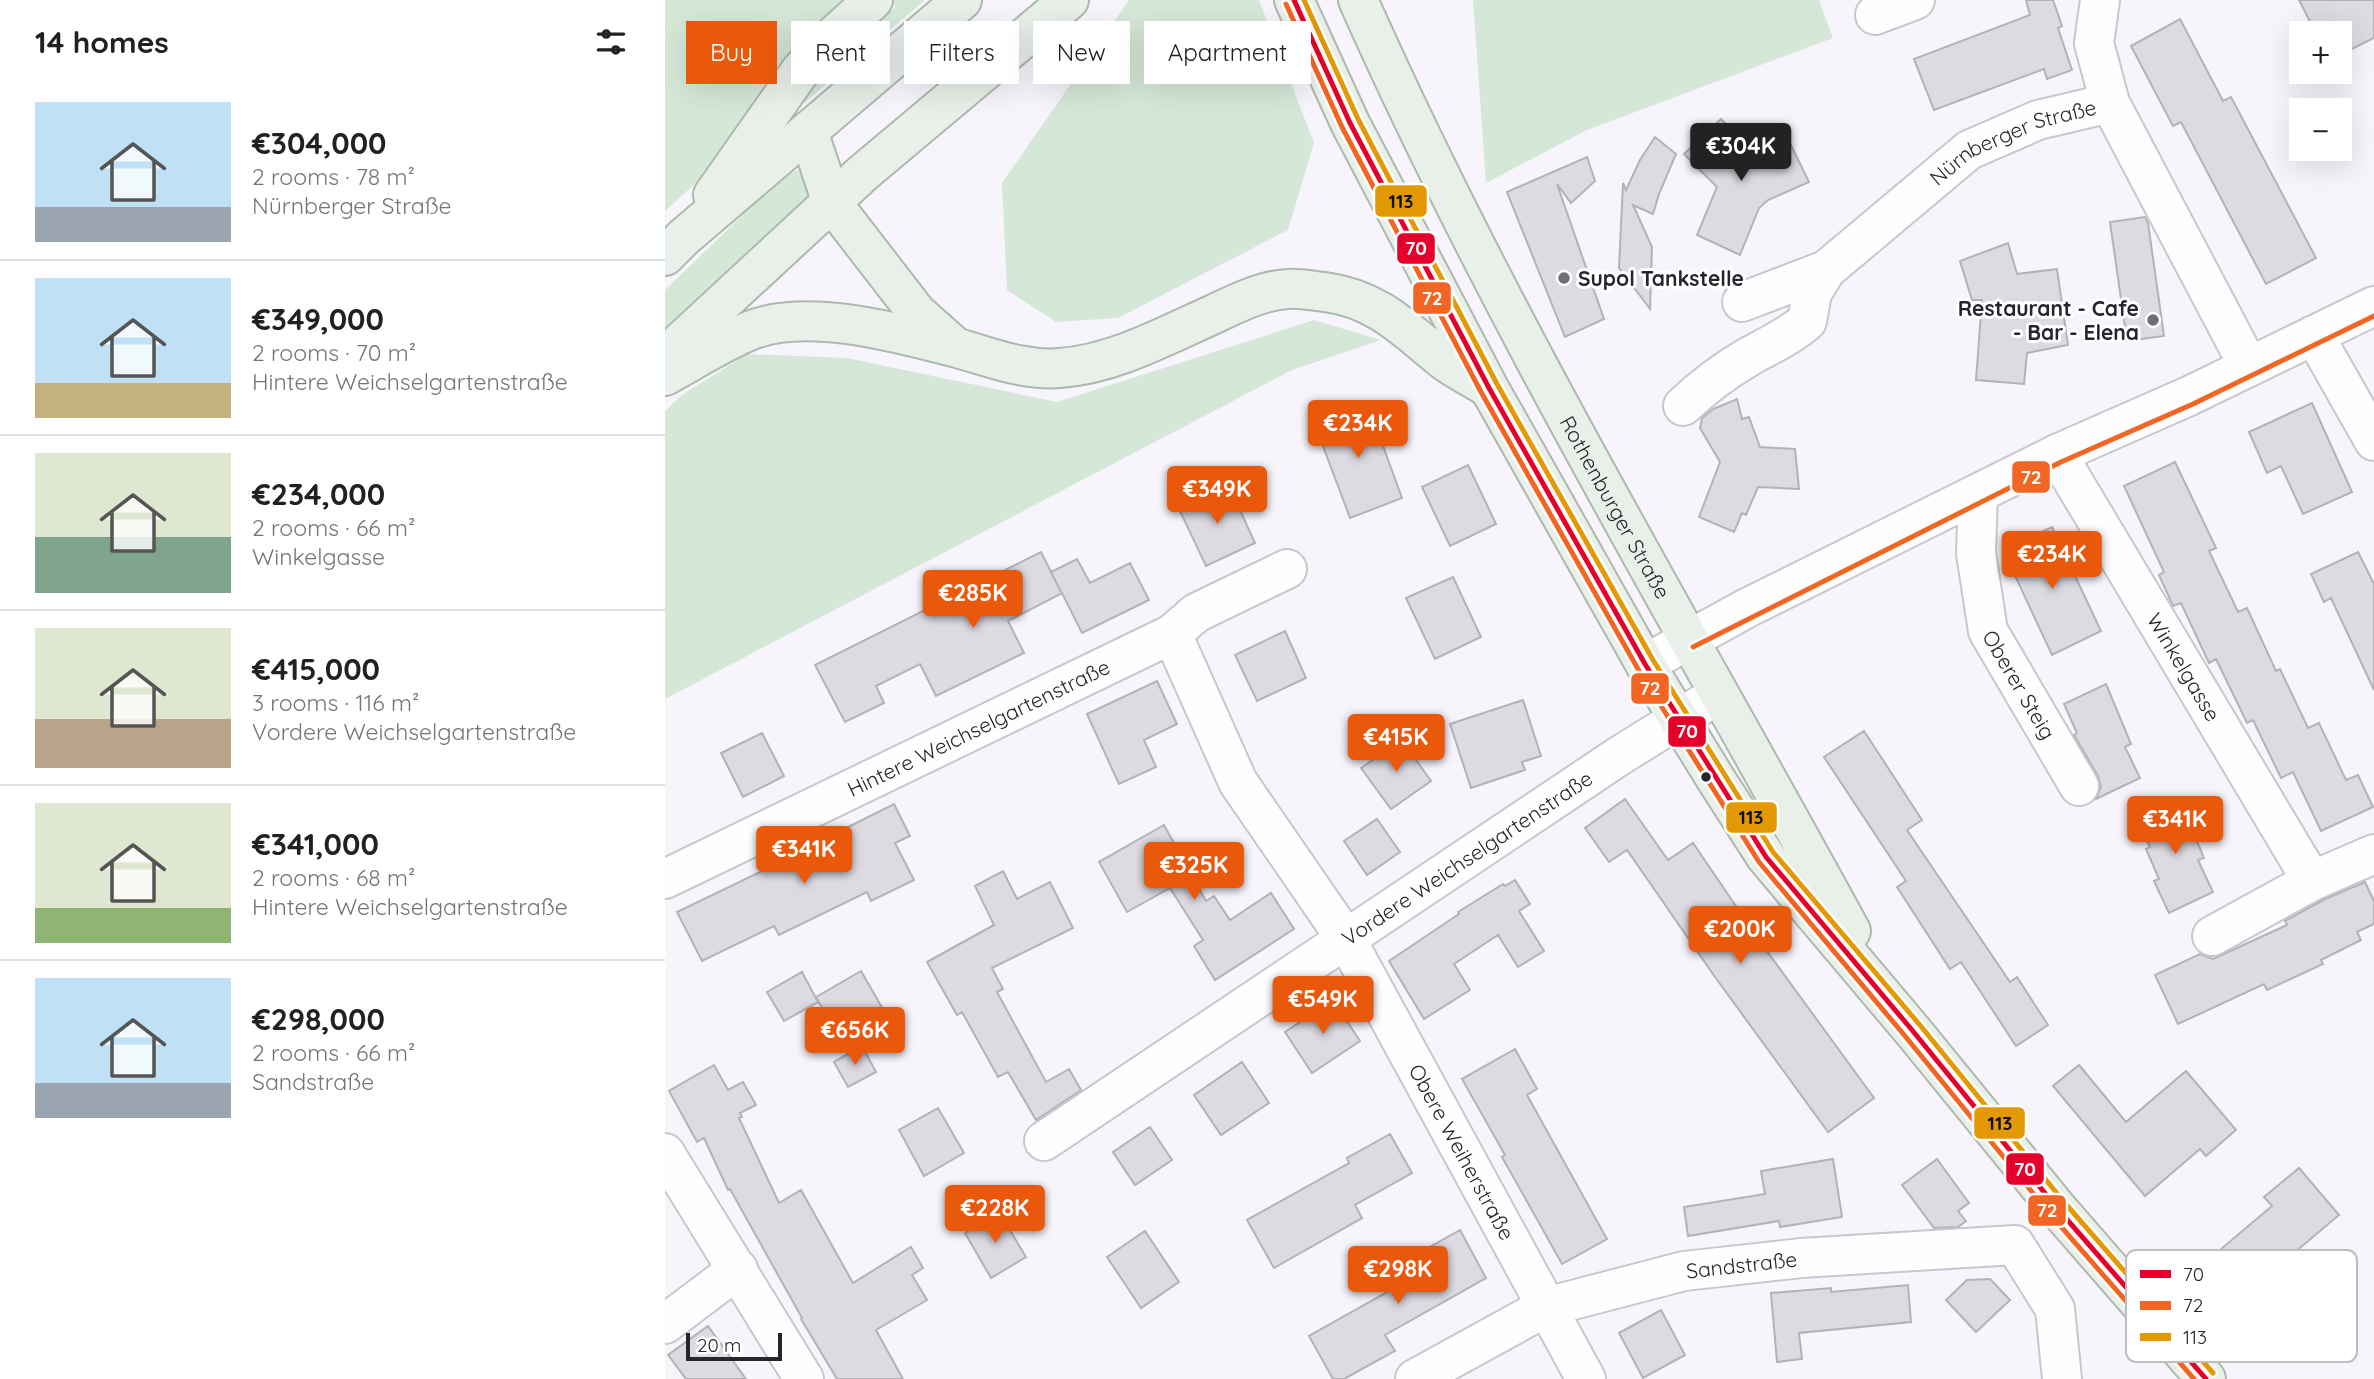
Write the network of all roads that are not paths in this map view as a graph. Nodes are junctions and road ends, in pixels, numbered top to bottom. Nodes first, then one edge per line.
1 (873, 0) edge
2 (962, 0) edge
3 (1069, 0) edge
4 (1294, 0) edge
5 (1358, 0) edge
6 (1915, 0) edge
7 (2100, 0) edge
8 (1875, 15) dead end
9 (2110, 103) junction
10 (808, 131) junction
11 (832, 202) junction
12 (674, 246) edge
13 (1826, 270) junction
14 (1742, 302) dead end
15 (2374, 306) edge
16 (2314, 335) junction
17 (957, 348) junction
18 (665, 356) edge
19 (2249, 367) junction
20 (665, 376) edge
21 (1489, 388) junction
22 (1683, 406) dead end
23 (2374, 440) edge
24 (2057, 454) junction
25 (1977, 494) junction
26 (1287, 569) dead end
27 (1172, 634) junction
28 (1689, 639) junction
29 (1645, 664) junction
30 (1719, 694) junction
31 (1679, 719) junction
32 (2078, 786) dead end
33 (2374, 853) edge
34 (665, 879) edge
35 (2312, 881) junction
36 (2212, 936) dead end
37 (1346, 939) junction
38 (1890, 1004) junction
39 (1044, 1141) dead end
40 (665, 1153) edge
41 (738, 1269) junction
42 (2126, 1287) edge
43 (1546, 1307) junction
44 (665, 1324) edge
45 (2191, 1362) edge
46 (804, 1379) edge
47 (1415, 1379) edge
48 (1586, 1379) edge
49 (2062, 1379) edge
50 (2206, 1379) edge

1 - 12 main road
2 - 10 main road
3 - 11 main road
4 - 21 main road, Rothenburger Straße
5 - 28 main road, Rothenburger Straße
6 - 8 street
7 - 9 street
9 - 13 street, Nürnberger Straße
9 - 19 street, Nürnberger Straße
10 - 11 main road
10 - 12 main road
11 - 17 main road
11 - 18 main road
13 - 14 street, Nürnberger Straße
13 - 22 street
15 - 16 street
16 - 19 street
16 - 23 street
17 - 20 main road
17 - 21 main road
19 - 24 street
21 - 29 main road, Rothenburger Straße
24 - 25 street
24 - 35 street, Winkelgasse
25 - 28 street
25 - 32 street, Oberer Steig
26 - 27 street, Hintere Weichselgartenstraße
27 - 34 street, Hintere Weichselgartenstraße
27 - 37 street, Obere Weiherstraße
28 - 29 street
28 - 30 main road, Rothenburger Straße
29 - 31 main road, Rothenburger Straße
30 - 31 street, Vordere Weichselgartenstraße
30 - 38 main road, Rothenburger Straße
31 - 37 street, Vordere Weichselgartenstraße
31 - 38 main road, Rothenburger Straße
33 - 35 street
35 - 36 street
37 - 39 street, Vordere Weichselgartenstraße
37 - 43 street, Obere Weiherstraße
38 - 42 main road, Rothenburger Straße
40 - 41 street
41 - 44 street
41 - 46 street
43 - 47 street, Sandstraße
43 - 48 street, Obere Weiherstraße
43 - 49 street, Sandstraße
45 - 50 main road, Rothenburger Straße

